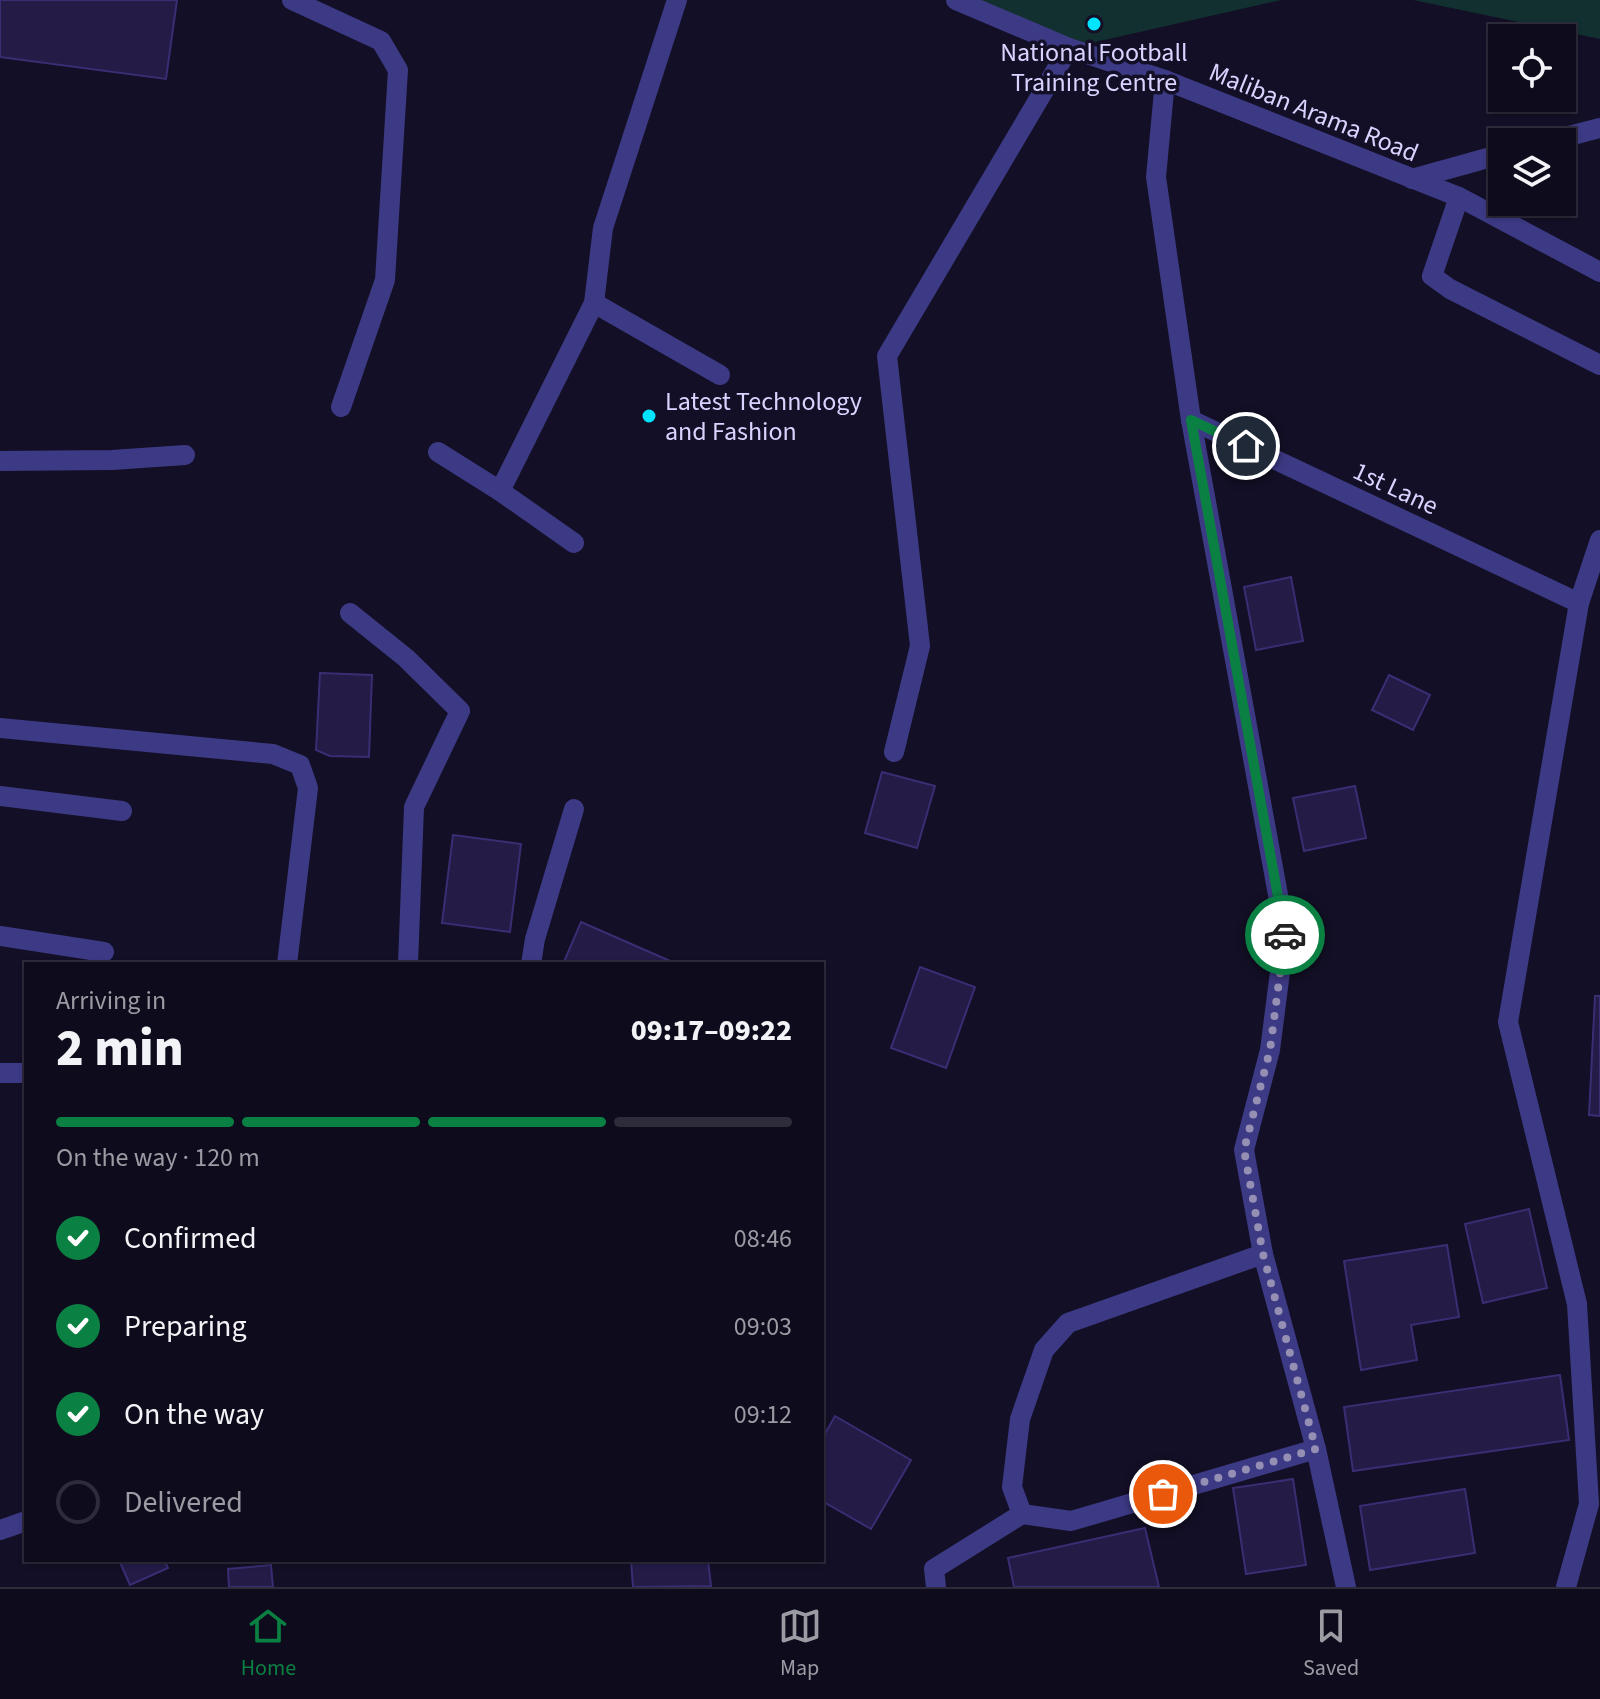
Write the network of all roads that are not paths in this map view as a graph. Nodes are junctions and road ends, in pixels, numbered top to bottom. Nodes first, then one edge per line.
1 (292, 0) edge
2 (677, 0) edge
3 (956, 0) edge
4 (1069, 48) junction
5 (1165, 80) junction
6 (1600, 128) edge
7 (1576, 134) edge
8 (1488, 158) edge
9 (1412, 179) junction
10 (1459, 197) junction
11 (1600, 272) edge
12 (594, 303) junction
13 (1600, 365) edge
14 (720, 375) dead end
15 (341, 407) dead end
16 (1191, 420) junction
17 (438, 452) dead end
18 (185, 455) dead end
19 (0, 461) edge
20 (500, 491) junction
21 (1600, 540) edge
22 (574, 543) dead end
23 (1579, 603) junction
24 (350, 613) dead end
25 (0, 728) edge
26 (894, 752) dead end
27 (0, 796) edge
28 (574, 809) dead end
29 (122, 811) dead end
30 (0, 936) edge
31 (104, 952) dead end
32 (287, 962) edge
33 (408, 962) edge
34 (531, 962) edge
35 (0, 1073) edge
36 (24, 1073) edge
37 (1263, 1254) junction
38 (1316, 1449) junction
39 (1022, 1514) junction
40 (24, 1522) edge
41 (0, 1530) edge
42 (936, 1587) edge
43 (1346, 1587) edge
44 (1566, 1587) edge

1 - 15 street
2 - 12 street
3 - 4 street, Maliban Arama Road
4 - 5 street, Maliban Arama Road
4 - 26 street
5 - 9 street, Maliban Arama Road
5 - 16 street
6 - 7 street
8 - 9 street
9 - 10 street, Maliban Arama Road
10 - 11 street, Maliban Arama Road
10 - 13 street
12 - 14 street
12 - 20 street
16 - 23 street, 1st Lane
16 - 37 street
17 - 20 street
18 - 19 street
20 - 22 street
21 - 23 street
23 - 44 street
24 - 33 street
25 - 32 street
27 - 29 street
28 - 34 street
30 - 31 street
35 - 36 street
37 - 38 street
37 - 39 street
38 - 39 street
38 - 43 street
39 - 42 street
40 - 41 street

